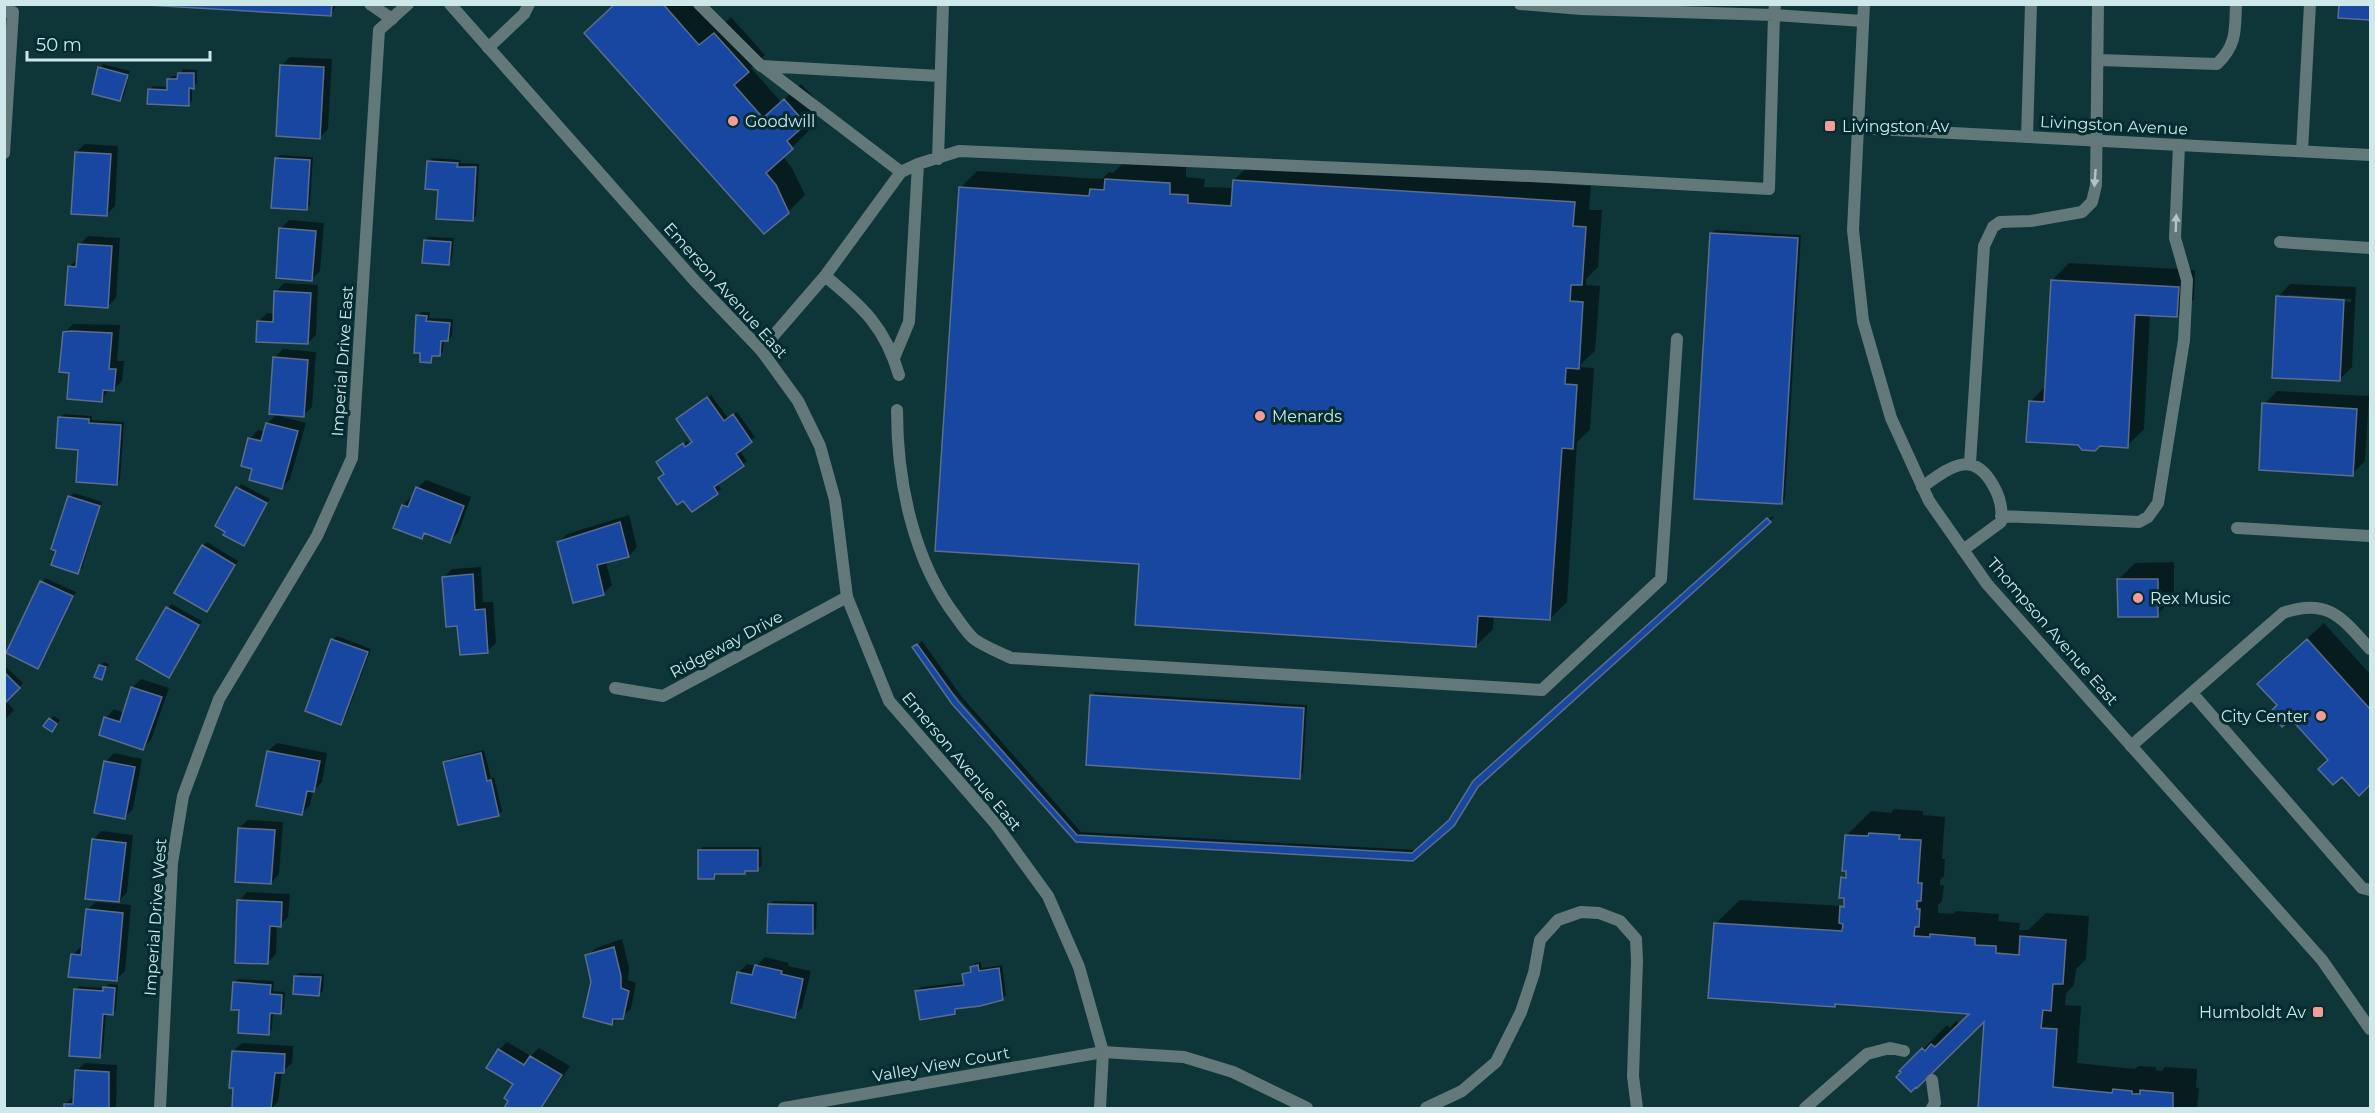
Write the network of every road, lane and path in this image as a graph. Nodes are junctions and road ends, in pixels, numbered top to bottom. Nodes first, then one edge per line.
1 (369, 4) edge
2 (408, 4) edge
3 (450, 4) edge
4 (529, 4) edge
5 (699, 4) edge
6 (943, 4) edge
7 (1520, 4) edge
8 (1864, 4) edge
9 (2031, 4) edge
10 (2098, 4) edge
11 (2236, 4) edge
12 (2310, 4) edge
13 (1546, 5) edge
14 (1774, 10) edge
15 (9, 12) edge
16 (392, 19) junction
17 (1863, 21) junction
18 (488, 48) junction
19 (2098, 60) junction
20 (761, 66) junction
21 (940, 76) junction
22 (1856, 128) junction
23 (2027, 137) junction
24 (2097, 141) junction
25 (2179, 145) junction
26 (2302, 152) junction
27 (4, 153) edge
28 (2370, 155) edge
29 (938, 159) junction
30 (918, 164) junction
31 (901, 172) junction
32 (2280, 242) dead end
33 (2370, 248) edge
34 (825, 276) junction
35 (1677, 339) dead end
36 (761, 350) junction
37 (894, 358) junction
38 (899, 375) dead end
39 (897, 410) dead end
40 (1970, 463) junction
41 (1922, 487) junction
42 (2001, 516) junction
43 (2237, 528) dead end
44 (2370, 536) edge
45 (1963, 550) junction
46 (847, 597) junction
47 (2370, 649) edge
48 (615, 688) dead end
49 (2192, 693) junction
50 (219, 699) joint
51 (2131, 746) junction
52 (2370, 890) edge
53 (2370, 1029) edge
54 (1904, 1051) dead end
55 (1103, 1052) junction
56 (1932, 1080) dead end
57 (160, 1108) edge
58 (784, 1108) edge
59 (1100, 1108) edge
60 (1307, 1108) edge
61 (1426, 1108) edge
62 (1637, 1108) edge
63 (1805, 1108) edge
64 (1932, 1108) edge

1 - 16 street
2 - 16 street, Imperial Drive East
3 - 18 street, Emerson Avenue East
4 - 18 street
5 - 20 street
6 - 21 street
7 - 13 street
8 - 17 street, Thompson Avenue East
9 - 23 street
10 - 19 street
11 - 19 street
12 - 26 street
13 - 14 street
14 - 17 street
14 - 29 street
15 - 27 street
16 - 50 street, Imperial Drive East
17 - 22 street, Thompson Avenue East
18 - 36 street, Emerson Avenue East
19 - 24 street
20 - 21 street
20 - 31 street
21 - 29 street
22 - 23 street, Livingston Avenue
22 - 41 street, Thompson Avenue East
23 - 24 street, Livingston Avenue
24 - 25 street, Livingston Avenue
24 -> 40 street
25 - 26 street, Livingston Avenue
42 -> 25 street
26 - 28 street, Livingston Avenue
29 - 30 street
30 - 31 street
30 - 37 street
31 - 34 street
32 - 33 street
34 - 36 street
34 - 37 street
35 - 39 street
36 - 46 street, Emerson Avenue East
37 - 38 street
40 - 41 street
40 - 42 street
41 - 45 street, Thompson Avenue East
42 - 45 street
43 - 44 street
45 - 51 street, Thompson Avenue East
46 - 48 street, Ridgeway Drive
46 - 55 street, Emerson Avenue East
47 - 49 street
49 - 51 street
49 - 52 street
50 - 57 street, Imperial Drive West
51 - 53 street, Thompson Avenue East
54 - 63 street
55 - 58 street, Valley View Court
55 - 59 street, Emerson Avenue East
55 - 60 street, Valley View Court
56 - 64 street
61 - 62 street

